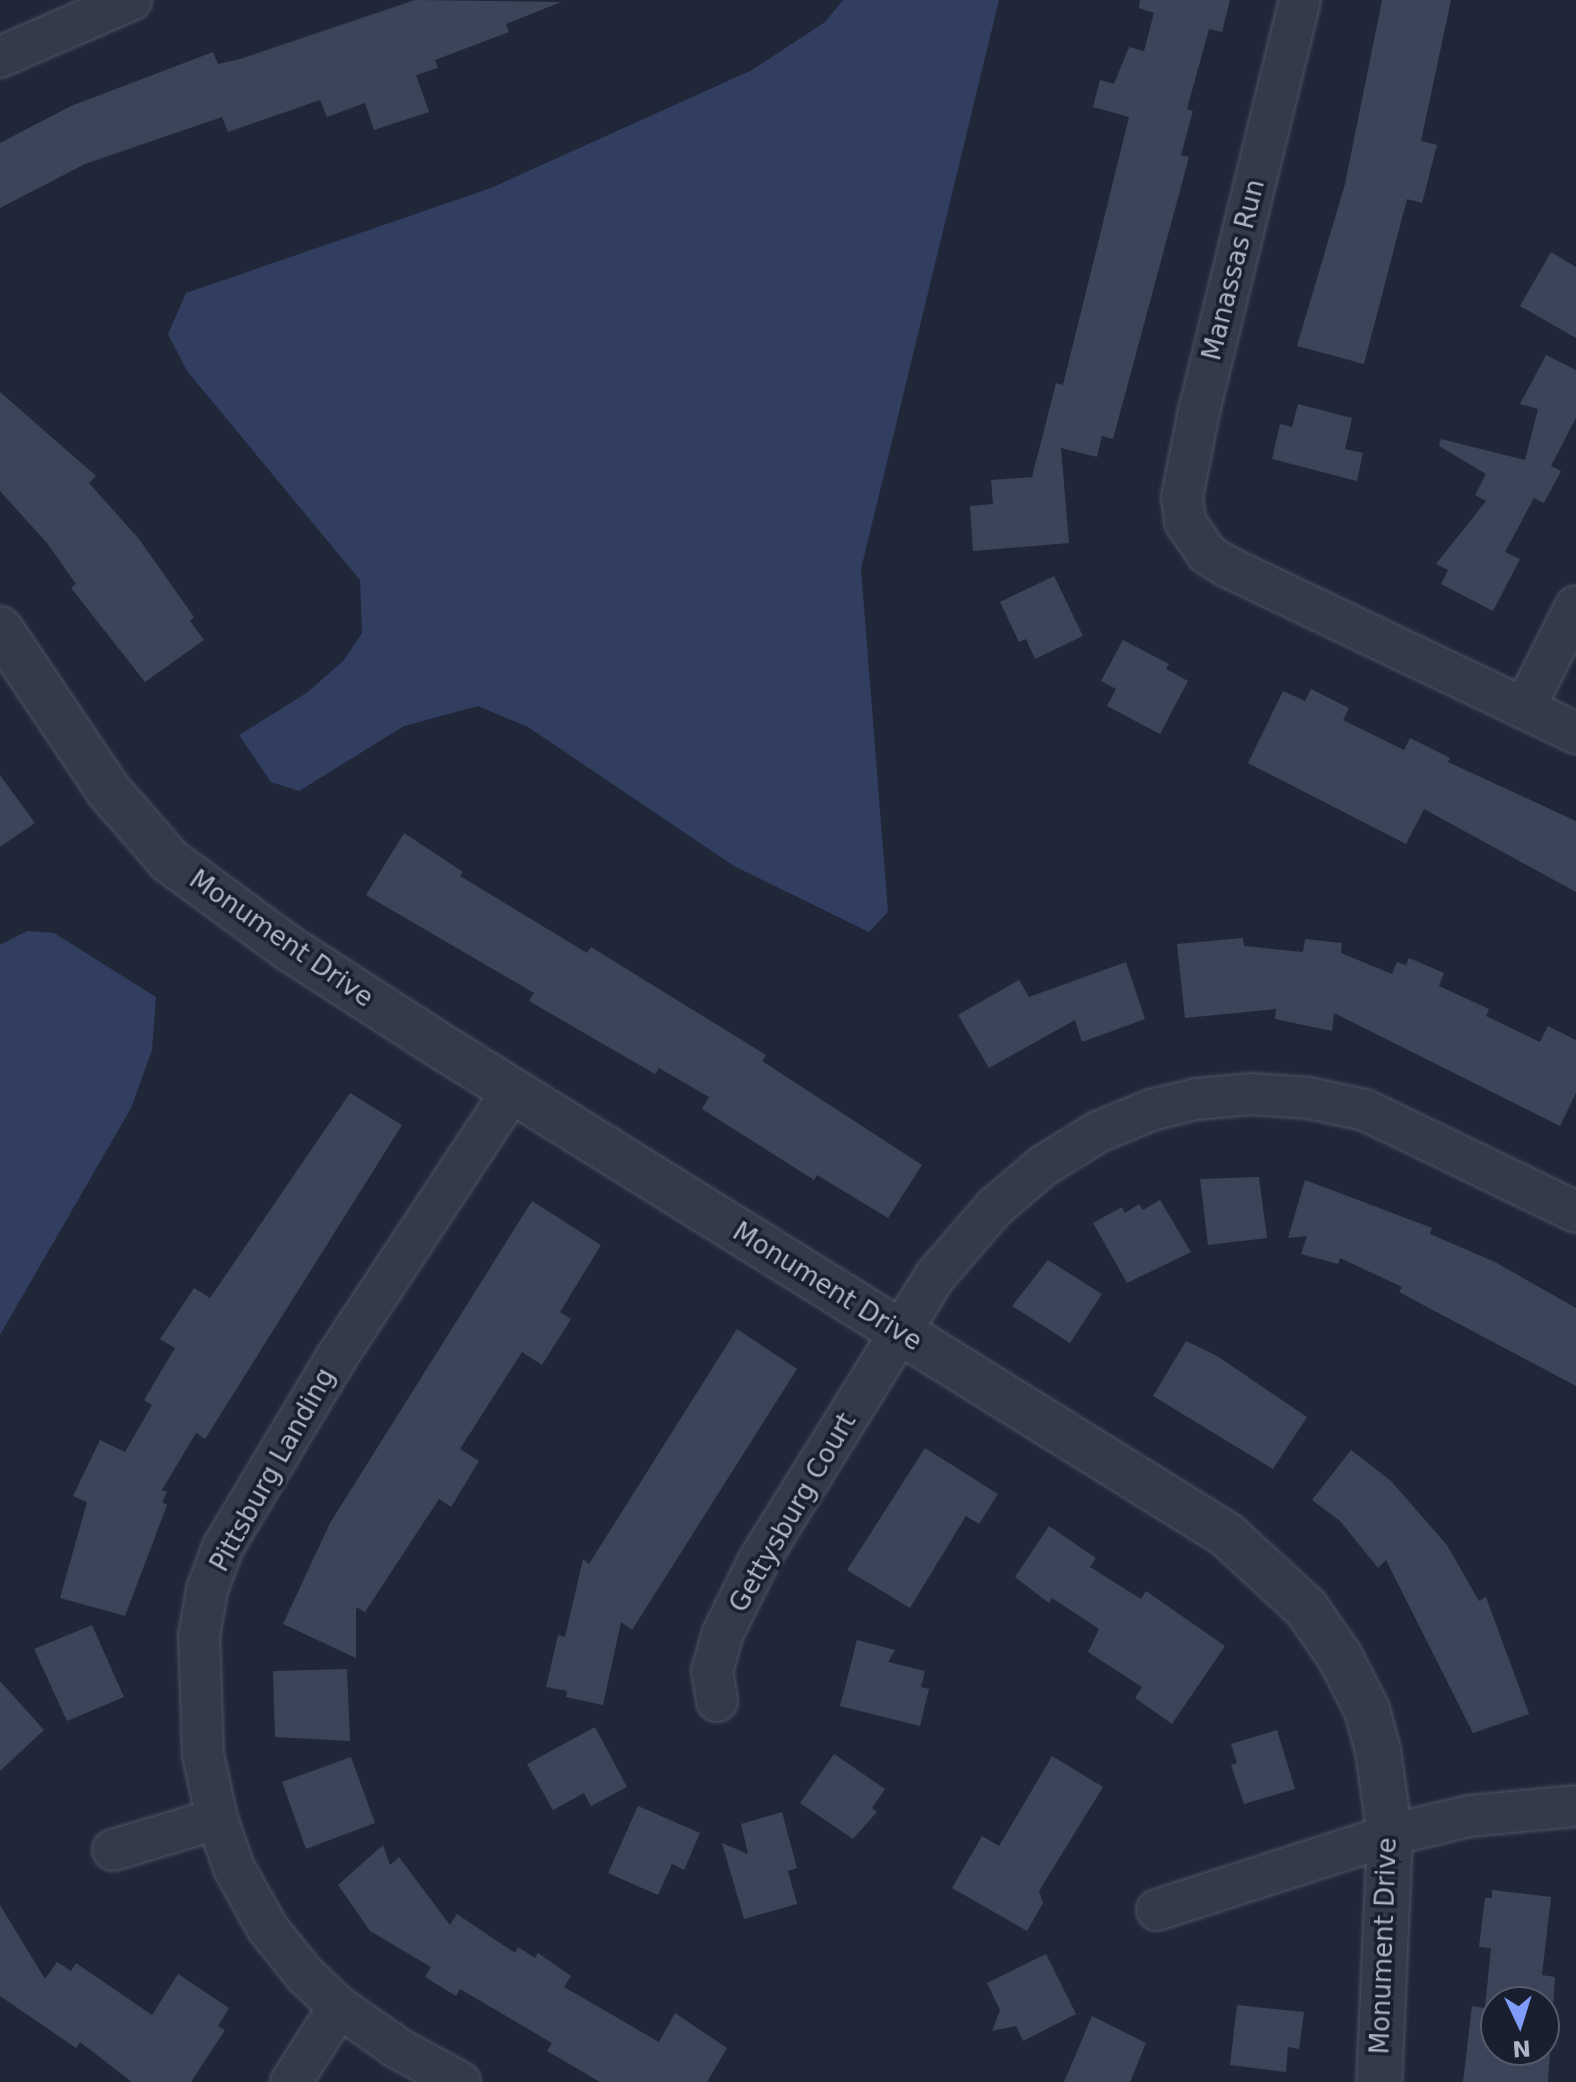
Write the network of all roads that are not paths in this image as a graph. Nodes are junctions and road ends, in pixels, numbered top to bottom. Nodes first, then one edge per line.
1 (131, 0) edge
2 (1300, 0) edge
3 (0, 57) edge
4 (1576, 606) edge
5 (0, 629) edge
6 (1525, 707) junction
7 (1576, 733) edge
8 (513, 1090) junction
9 (1576, 1212) edge
10 (900, 1333) junction
11 (717, 1701) dead end
12 (1576, 1806) edge
13 (217, 1819) junction
14 (1390, 1835) junction
15 (113, 1850) dead end
16 (1157, 1910) dead end
17 (339, 2007) junction
18 (291, 2082) edge
19 (460, 2082) edge
20 (1379, 2082) edge

1 - 3 street
2 - 6 street, Manassas Run
4 - 6 street
5 - 8 street, Monument Drive
6 - 7 street, Manassas Run
8 - 10 street, Monument Drive
8 - 13 street, Pittsburg Landing
9 - 10 street, Gettysburg Court
10 - 11 street, Gettysburg Court
10 - 14 street, Monument Drive
12 - 14 street
13 - 15 street
13 - 17 street, Pittsburg Landing
14 - 16 street
14 - 20 street, Monument Drive
17 - 18 street
17 - 19 street, Pittsburg Landing

